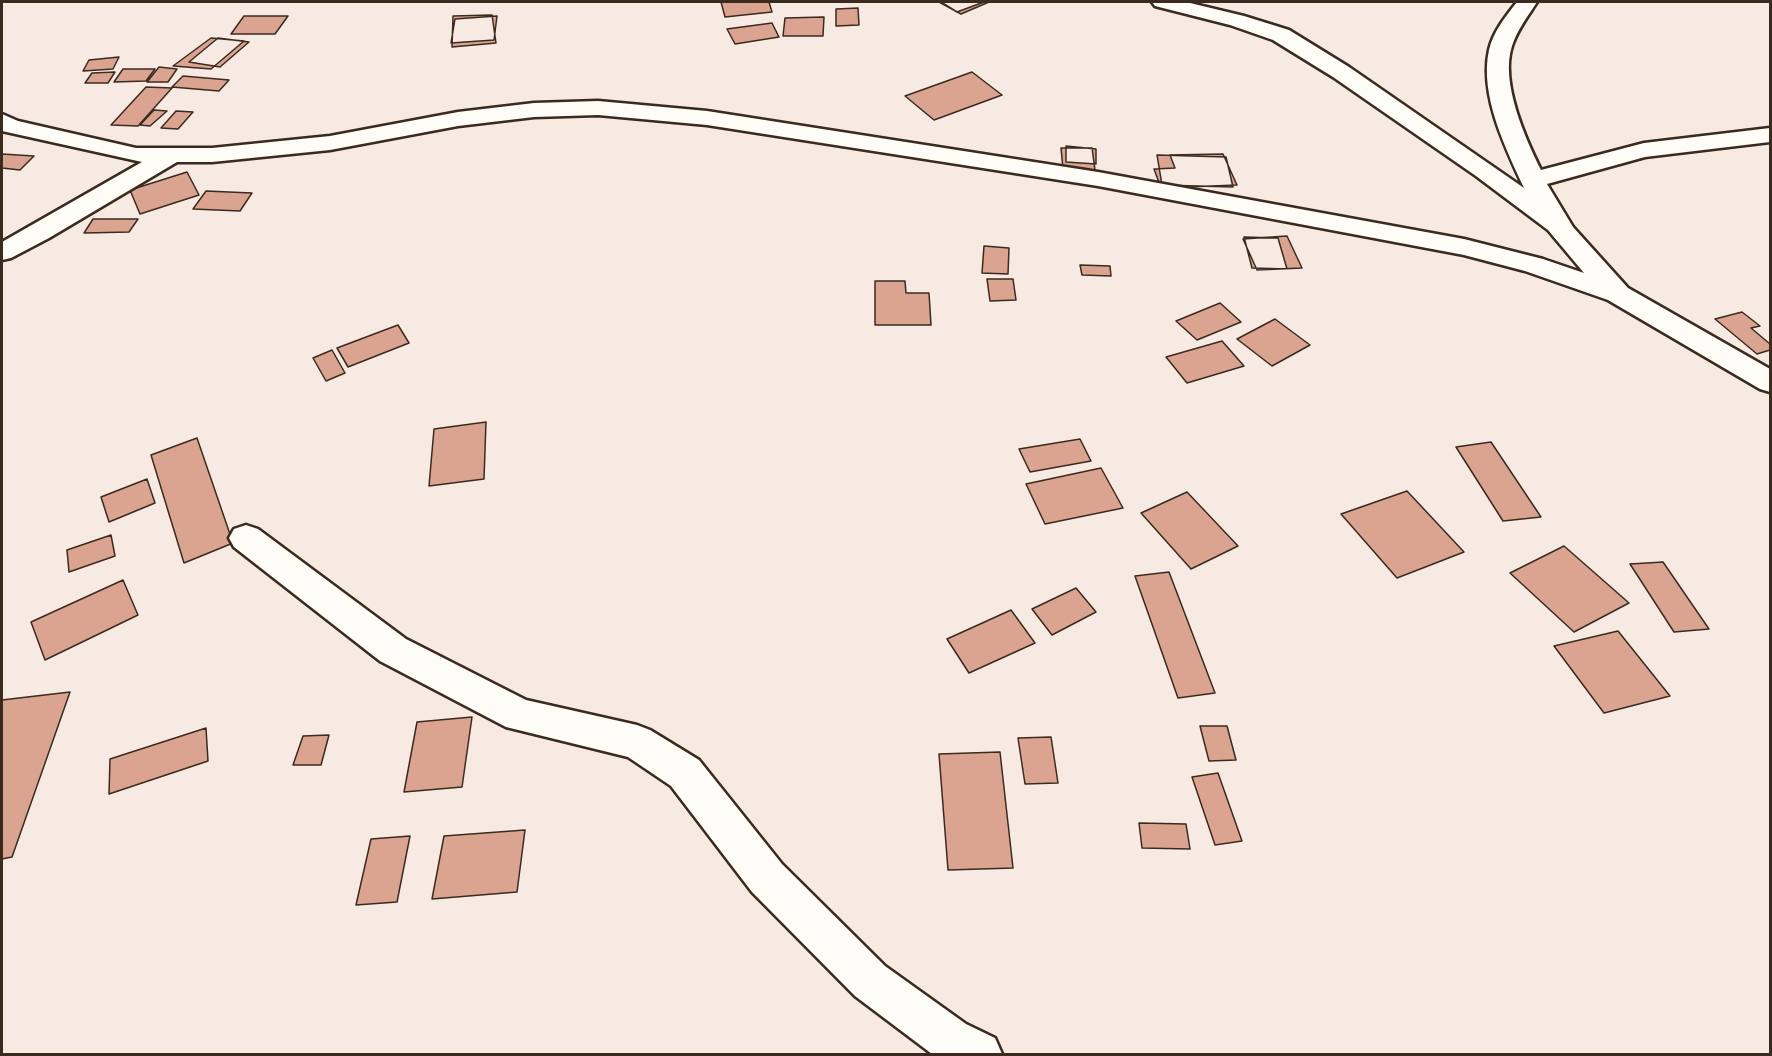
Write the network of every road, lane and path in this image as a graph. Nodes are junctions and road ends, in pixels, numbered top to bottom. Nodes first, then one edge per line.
1 (1162, 2) edge
2 (1527, 2) edge
3 (2, 121) edge
4 (1770, 135) edge
5 (172, 155) junction
6 (1532, 180) junction
7 (1558, 225) junction
8 (2, 252) edge
9 (1618, 294) junction
10 (1770, 382) edge
11 (246, 538) dead end
12 (980, 1054) edge

1 - 7 street
2 - 6 street
3 - 5 street
4 - 6 street
5 - 8 street
5 - 9 street
6 - 7 street
7 - 9 street
9 - 10 street
11 - 12 street

